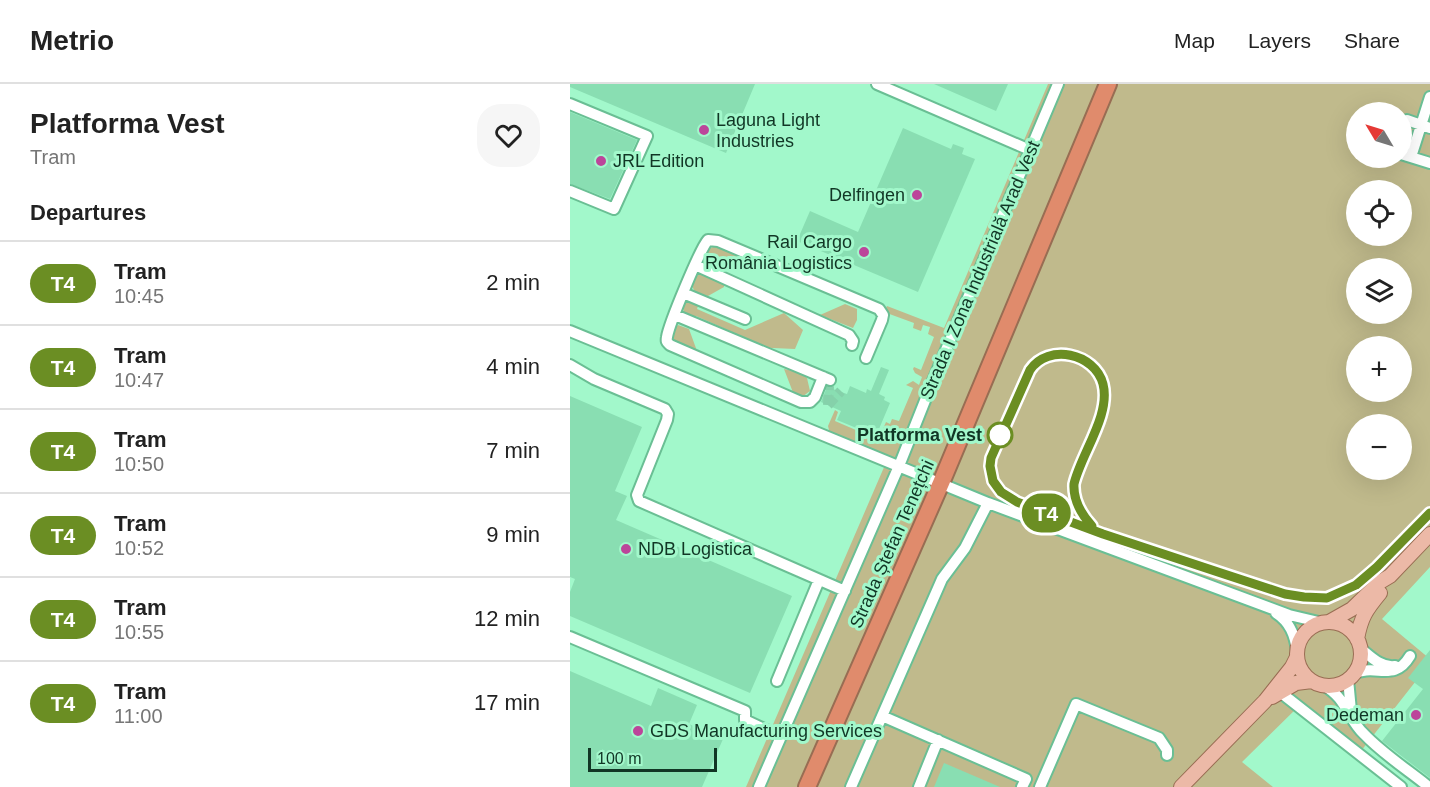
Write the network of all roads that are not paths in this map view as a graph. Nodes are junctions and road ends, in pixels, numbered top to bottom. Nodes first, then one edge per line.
1 (877, 84) edge
2 (1058, 84) edge
3 (1108, 84) edge
4 (1430, 97) edge
5 (570, 104) edge
6 (1426, 127) edge
7 (1412, 147) edge
8 (1030, 150) junction
9 (1412, 157) edge
10 (1430, 164) edge
11 (570, 191) edge
12 (695, 265) junction
13 (683, 293) junction
14 (675, 315) junction
15 (745, 319) dead end
16 (570, 331) edge
17 (852, 345) dead end
18 (867, 358) dead end
19 (570, 365) edge
20 (899, 466) junction
21 (941, 483) junction
22 (988, 503) junction
23 (1430, 534) edge
24 (1390, 576) junction
25 (819, 580) junction
26 (844, 591) junction
27 (1263, 604) junction
28 (1326, 622) junction
29 (570, 637) edge
30 (1358, 643) junction
31 (1297, 654) junction
32 (1351, 677) junction
33 (777, 681) dead end
34 (1317, 683) junction
35 (1280, 692) junction
36 (1265, 701) junction
37 (1351, 714) junction
38 (882, 716) junction
39 (781, 737) junction
40 (938, 740) junction
41 (1167, 755) dead end
42 (759, 787) edge
43 (807, 787) edge
44 (851, 787) edge
45 (918, 787) edge
46 (1022, 787) edge
47 (1040, 787) edge
48 (1181, 787) edge
49 (1401, 787) edge
50 (1429, 787) edge

1 - 8 street
2 - 8 street, Strada I Zona Industrială Arad Vest
3 - 21 highway, Strada Ștefan Tenețchi
4 - 6 street
5 - 11 street
6 - 7 street
8 - 20 street, Strada I Zona Industrială Arad Vest
9 - 10 street
12 - 13 street
12 - 17 street
12 - 18 street
13 - 14 street
13 - 15 street
14 - 14 street
16 - 20 street
19 - 25 street
20 - 21 street
20 - 26 street, Strada I Zona Industrială Arad Vest
21 - 22 street
21 - 43 highway, Strada Ștefan Tenețchi
22 - 27 street
22 - 38 street
23 - 24 main road
24 - 28 main road
24 - 30 main road
25 - 26 street
25 - 33 street
26 - 39 street, Strada I Zona Industrială Arad Vest
27 - 28 street
27 - 31 street
28 - 30 main road
28 - 31 main road
29 - 39 street
30 - 32 main road
30 - 32 street
31 - 34 main road
31 - 36 main road
32 - 34 main road
32 - 37 street
34 - 35 main road
34 - 37 street
35 - 36 main road
35 - 49 street
36 - 48 main road
37 - 50 street
38 - 40 street
38 - 44 street
39 - 42 street, Strada I Zona Industrială Arad Vest
40 - 45 street
40 - 46 street
41 - 47 street

